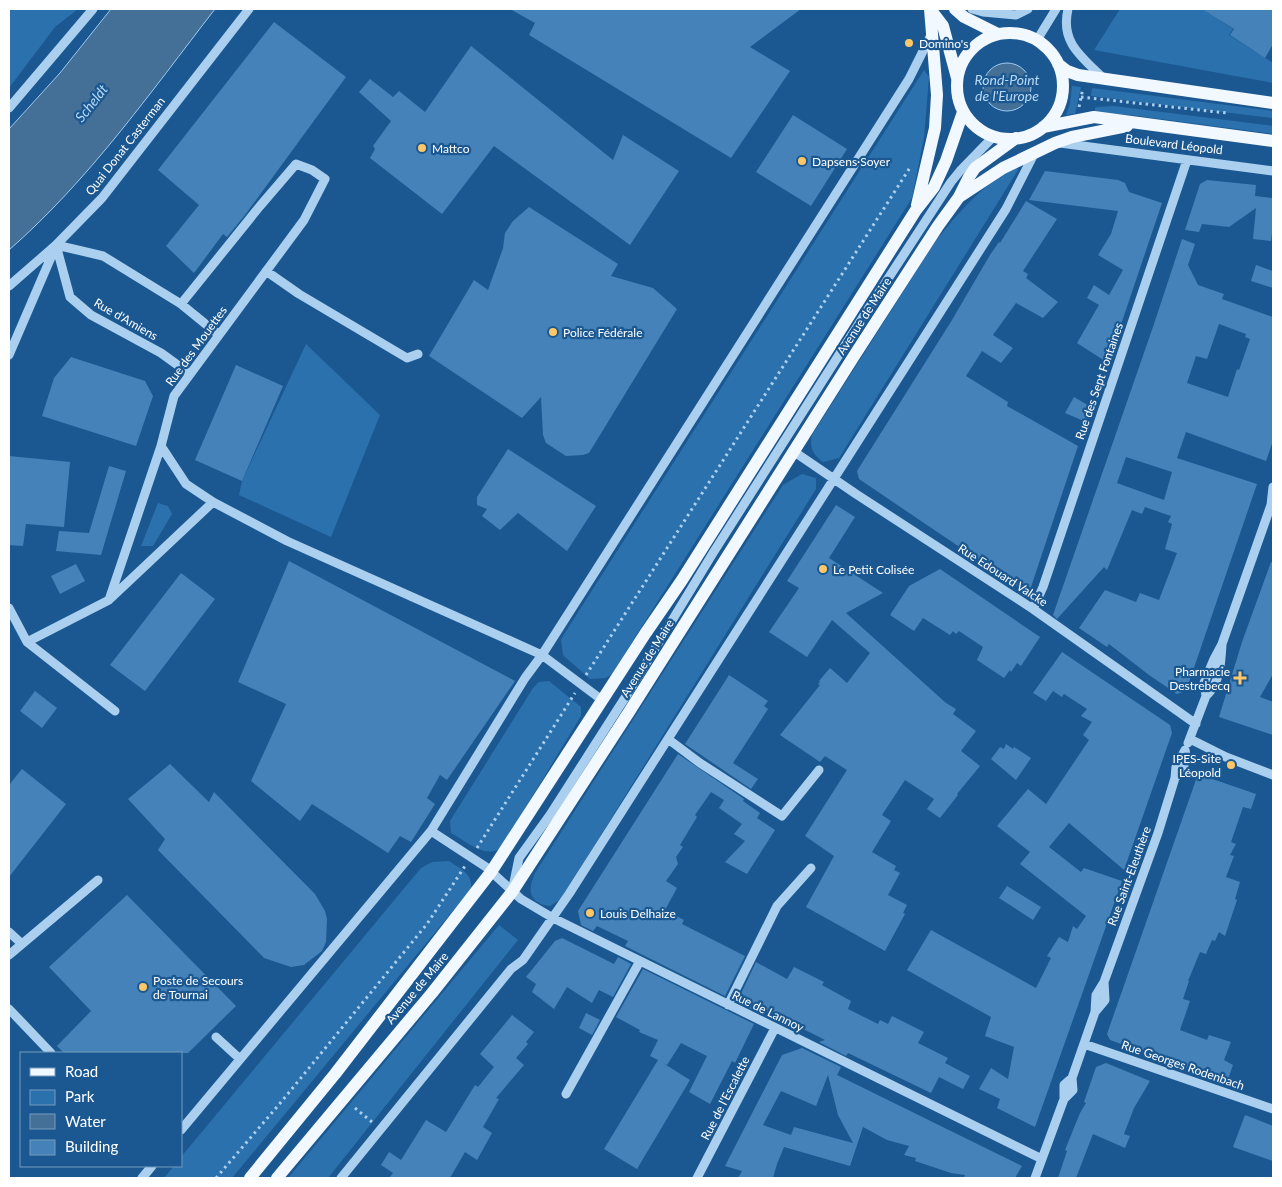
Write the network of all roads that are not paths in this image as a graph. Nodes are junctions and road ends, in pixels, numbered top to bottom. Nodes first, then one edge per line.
1 (93, 9) edge
2 (248, 9) edge
3 (930, 9) edge
4 (955, 9) edge
5 (972, 9) edge
6 (1028, 9) edge
7 (1056, 9) edge
8 (1068, 9) edge
9 (932, 33) junction
10 (998, 34) junction
11 (1037, 40) junction
12 (1058, 64) junction
13 (957, 79) junction
14 (1104, 79) junction
15 (1273, 103) edge
16 (9, 108) edge
17 (964, 112) junction
18 (1137, 124) junction
19 (1043, 127) junction
20 (994, 136) junction
21 (1016, 138) junction
22 (1273, 141) edge
23 (1055, 143) junction
24 (1034, 154) junction
25 (1187, 160) junction
26 (1273, 171) edge
27 (959, 197) junction
28 (916, 210) junction
29 (56, 245) junction
30 (266, 271) junction
31 (9, 286) edge
32 (181, 304) junction
33 (219, 335) junction
34 (418, 354) dead end
35 (9, 355) edge
36 (190, 374) junction
37 (161, 446) junction
38 (794, 451) junction
39 (835, 479) junction
40 (1273, 487) edge
41 (213, 502) junction
42 (1272, 503) edge
43 (109, 600) junction
44 (9, 608) edge
45 (1033, 609) junction
46 (27, 642) junction
47 (542, 656) junction
48 (602, 700) junction
49 (115, 711) dead end
50 (1196, 724) junction
51 (668, 739) junction
52 (1190, 739) junction
53 (819, 770) dead end
54 (1273, 775) edge
55 (431, 831) junction
56 (811, 868) dead end
57 (492, 872) junction
58 (98, 880) dead end
59 (512, 892) junction
60 (553, 918) junction
61 (9, 932) edge
62 (22, 944) junction
63 (9, 956) edge
64 (640, 960) junction
65 (728, 1005) junction
66 (9, 1008) edge
67 (774, 1028) junction
68 (216, 1037) dead end
69 (1084, 1044) junction
70 (50, 1052) edge
71 (240, 1059) junction
72 (566, 1094) dead end
73 (1273, 1109) edge
74 (182, 1129) edge
75 (1042, 1159) junction
76 (151, 1167) edge
77 (142, 1178) edge
78 (250, 1178) edge
79 (277, 1178) edge
80 (341, 1178) edge
81 (697, 1178) edge
82 (1035, 1178) edge

1 - 16 street
2 - 29 street, Quai Donat Casterman
3 - 9 main road
3 - 13 main road
4 - 10 main road
5 - 6 street
7 - 11 street
8 - 14 street
9 - 28 main road
9 - 47 street
10 - 11 main road
10 - 13 main road
11 - 12 main road
12 - 14 main road
12 - 19 main road
13 - 17 main road
14 - 15 main road
17 - 20 main road
17 - 28 main road, Avenue de Maire
18 - 19 main road, Boulevard Léopold
18 - 22 main road, Boulevard Léopold
18 - 23 main road
19 - 21 main road
20 - 21 main road
20 - 59 street
21 - 27 main road, Avenue de Maire
23 - 24 main road
23 - 25 street, Boulevard Léopold
24 - 27 main road
24 - 39 street
25 - 26 street, Boulevard Léopold
25 - 45 street, Rue des Sept Fontaines
27 - 38 main road, Avenue de Maire
28 - 48 main road, Avenue de Maire
29 - 31 street, Quai Donat Casterman
29 - 32 street
29 - 35 street
29 - 36 street, Rue d'Amiens
30 - 32 street, Rue des Mouettes
30 - 33 street, Rue des Mouettes
30 - 34 street
32 - 33 street
33 - 36 street, Rue des Mouettes
36 - 37 street, Rue des Mouettes
37 - 41 street
37 - 43 street
38 - 39 street, Rue Edouard Valcke
38 - 59 main road, Avenue de Maire
39 - 45 street, Rue Edouard Valcke
39 - 51 street
40 - 42 street, Rue Saint-Eleuthère
41 - 43 street
41 - 47 street
42 - 50 street, Rue Saint-Eleuthère
43 - 46 street
44 - 46 street
45 - 50 street, Rue Edouard Valcke
46 - 49 street
47 - 48 street, Avenue de Maire
47 - 55 street
48 - 57 main road, Avenue de Maire
50 - 52 street, Rue Saint-Eleuthère
51 - 53 street
51 - 60 street
52 - 54 street
52 - 69 street, Rue Saint-Eleuthère
55 - 57 street, Rue de Lannoy
55 - 71 street
56 - 65 street
57 - 59 street, Rue de Lannoy
57 - 78 main road, Avenue de Maire
58 - 62 street
59 - 60 street, Rue de Lannoy
59 - 79 main road, Avenue de Maire
60 - 64 street, Rue de Lannoy
60 - 80 street
61 - 62 street
62 - 63 street
64 - 65 street, Rue de Lannoy
64 - 72 street
65 - 67 street, Rue de Lannoy
66 - 70 street
67 - 75 street, Rue de Lannoy
67 - 81 street, Rue de l'Escalette
68 - 71 street
69 - 73 street, Rue Georges Rodenbach
69 - 75 street, Rue Saint-Eleuthère
71 - 74 street
75 - 82 street, Rue Saint-Eleuthère
76 - 77 street

